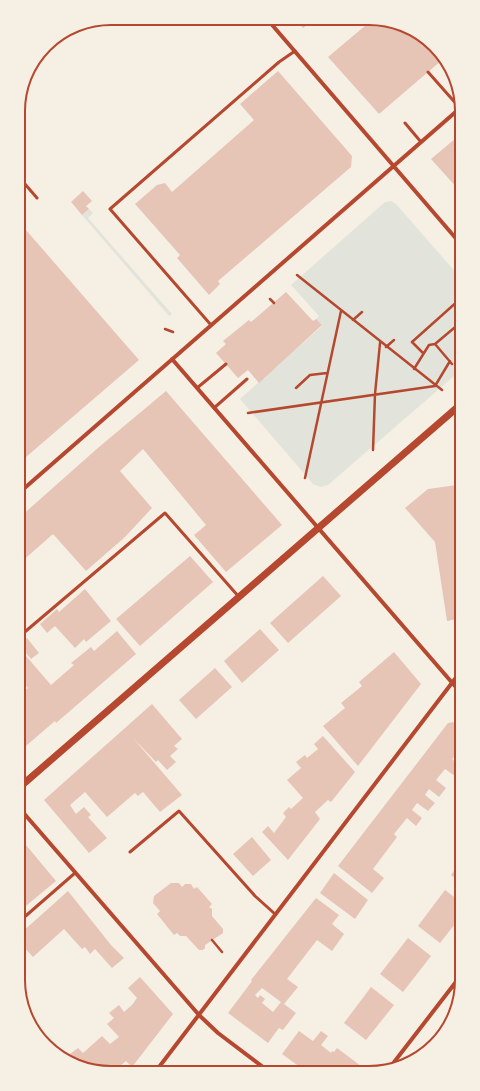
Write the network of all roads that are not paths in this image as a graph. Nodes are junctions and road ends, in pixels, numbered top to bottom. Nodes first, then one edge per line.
1 (272, 25) edge
2 (295, 51) junction
3 (428, 72) dead end
4 (454, 102) edge
5 (455, 112) edge
6 (405, 123) dead end
7 (421, 142) junction
8 (393, 166) junction
9 (25, 184) edge
10 (37, 198) dead end
11 (455, 237) edge
12 (211, 325) junction
13 (172, 359) junction
14 (226, 364) dead end
15 (247, 379) dead end
16 (198, 388) junction
17 (214, 408) junction
18 (455, 409) edge
19 (25, 488) edge
20 (318, 528) junction
21 (239, 598) junction
22 (25, 632) edge
23 (455, 679) edge
24 (452, 683) junction
25 (455, 686) edge
26 (25, 782) edge
27 (25, 815) edge
28 (130, 852) dead end
29 (75, 873) junction
30 (275, 914) junction
31 (25, 917) edge
32 (455, 983) edge
33 (453, 986) joint
34 (199, 1015) junction
35 (394, 1062) edge
36 (160, 1066) edge
37 (262, 1066) edge

1 - 2 street
2 - 8 street
2 - 12 lane
3 - 4 lane
5 - 7 street
6 - 7 lane
7 - 8 street
8 - 11 street
8 - 12 street
9 - 10 lane
12 - 13 street
13 - 16 street
13 - 19 street
14 - 16 lane
15 - 17 lane
16 - 17 street
17 - 20 street
18 - 20 street
20 - 21 street
20 - 24 street
21 - 22 lane
21 - 26 street
23 - 24 street
24 - 25 street
24 - 30 street
27 - 29 street
28 - 30 lane
29 - 31 lane
29 - 34 street
30 - 34 street
32 - 33 street
33 - 35 street
34 - 36 street
34 - 37 street

